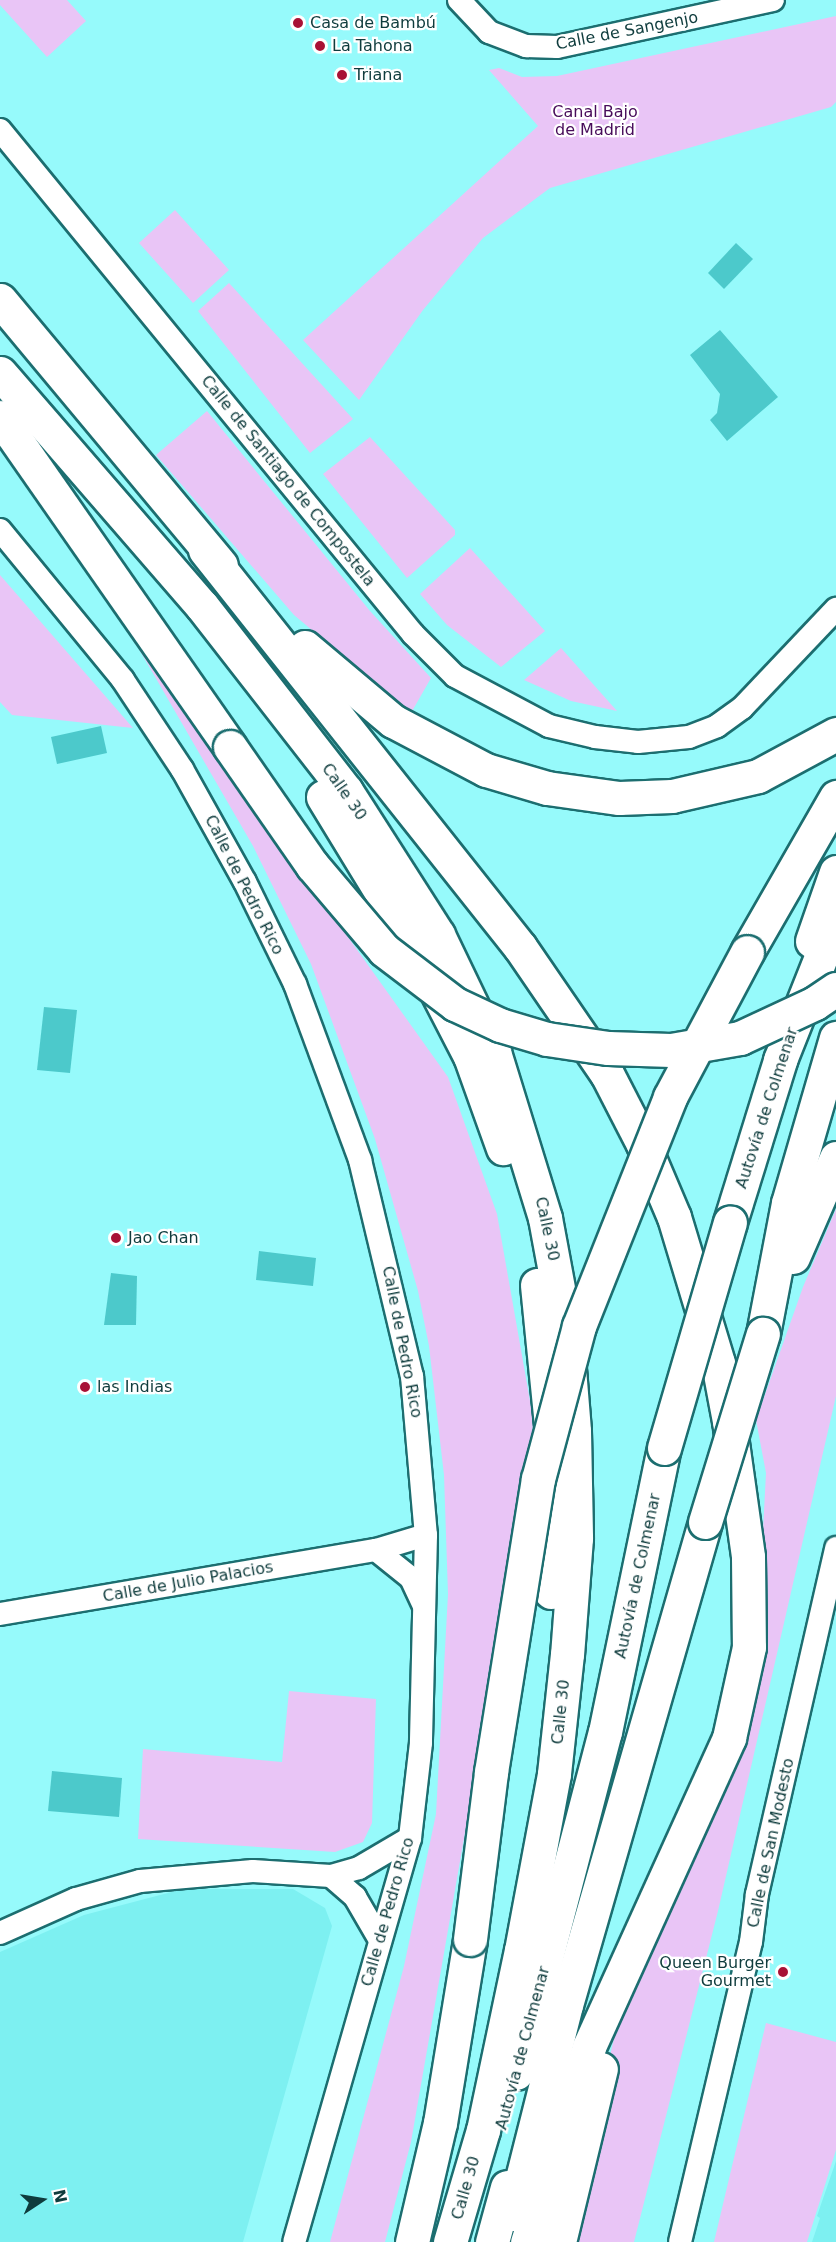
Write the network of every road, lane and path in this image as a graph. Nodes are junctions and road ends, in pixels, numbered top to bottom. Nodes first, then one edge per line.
1 (459, 0) edge
2 (773, 0) edge
3 (0, 130) edge
4 (0, 300) edge
5 (0, 373) edge
6 (0, 417) edge
7 (36, 418) junction
8 (0, 530) edge
9 (205, 550) junction
10 (836, 609) edge
11 (836, 734) edge
12 (836, 797) edge
13 (836, 872) edge
14 (836, 919) edge
15 (836, 989) edge
16 (836, 1038) edge
17 (780, 1060) junction
18 (836, 1158) edge
19 (763, 1334) junction
20 (426, 1535) junction
21 (836, 1548) edge
22 (376, 1550) junction
23 (829, 1597) edge
24 (424, 1606) junction
25 (0, 1614) edge
26 (410, 1838) junction
27 (331, 1876) junction
28 (0, 1933) edge
29 (380, 1940) junction
30 (633, 1958) junction
31 (566, 2005) junction
32 (294, 2242) edge
33 (412, 2242) edge
34 (431, 2242) edge
35 (450, 2242) edge
36 (469, 2242) edge
37 (492, 2242) edge
38 (506, 2242) edge
39 (527, 2242) edge
40 (559, 2242) edge
41 (680, 2242) edge

1 - 2 street, Calle de Sangenjo
3 - 10 street, Calle de Santiago de Compostela
4 - 9 highway
5 - 7 highway, Calle 30
6 - 15 highway, bridge
7 - 34 highway
7 - 35 highway, Calle 30
8 - 20 street, Calle de Pedro Rico
9 - 11 highway
9 - 30 highway
12 - 33 highway, bridge
13 - 17 highway
14 - 17 highway, Autovía de Colmenar
16 - 19 highway, Autovía de Colmenar
17 - 36 highway, Autovía de Colmenar, bridge
18 - 19 highway
19 - 31 highway, Autovía de Colmenar, bridge
20 - 22 street, Calle de Julio Palacios
20 - 24 street, Calle de Pedro Rico
21 - 23 street, Calle de San Modesto
22 - 24 street
22 - 25 street, Calle de Julio Palacios
23 - 41 street, Calle de San Modesto
24 - 26 street, Calle de Pedro Rico
26 - 27 street
26 - 29 street, Calle de Pedro Rico
27 - 28 street
27 - 29 street
29 - 32 street, Calle de Pedro Rico
30 - 39 highway
30 - 40 highway
31 - 37 highway
31 - 38 highway, Autovía de Colmenar

